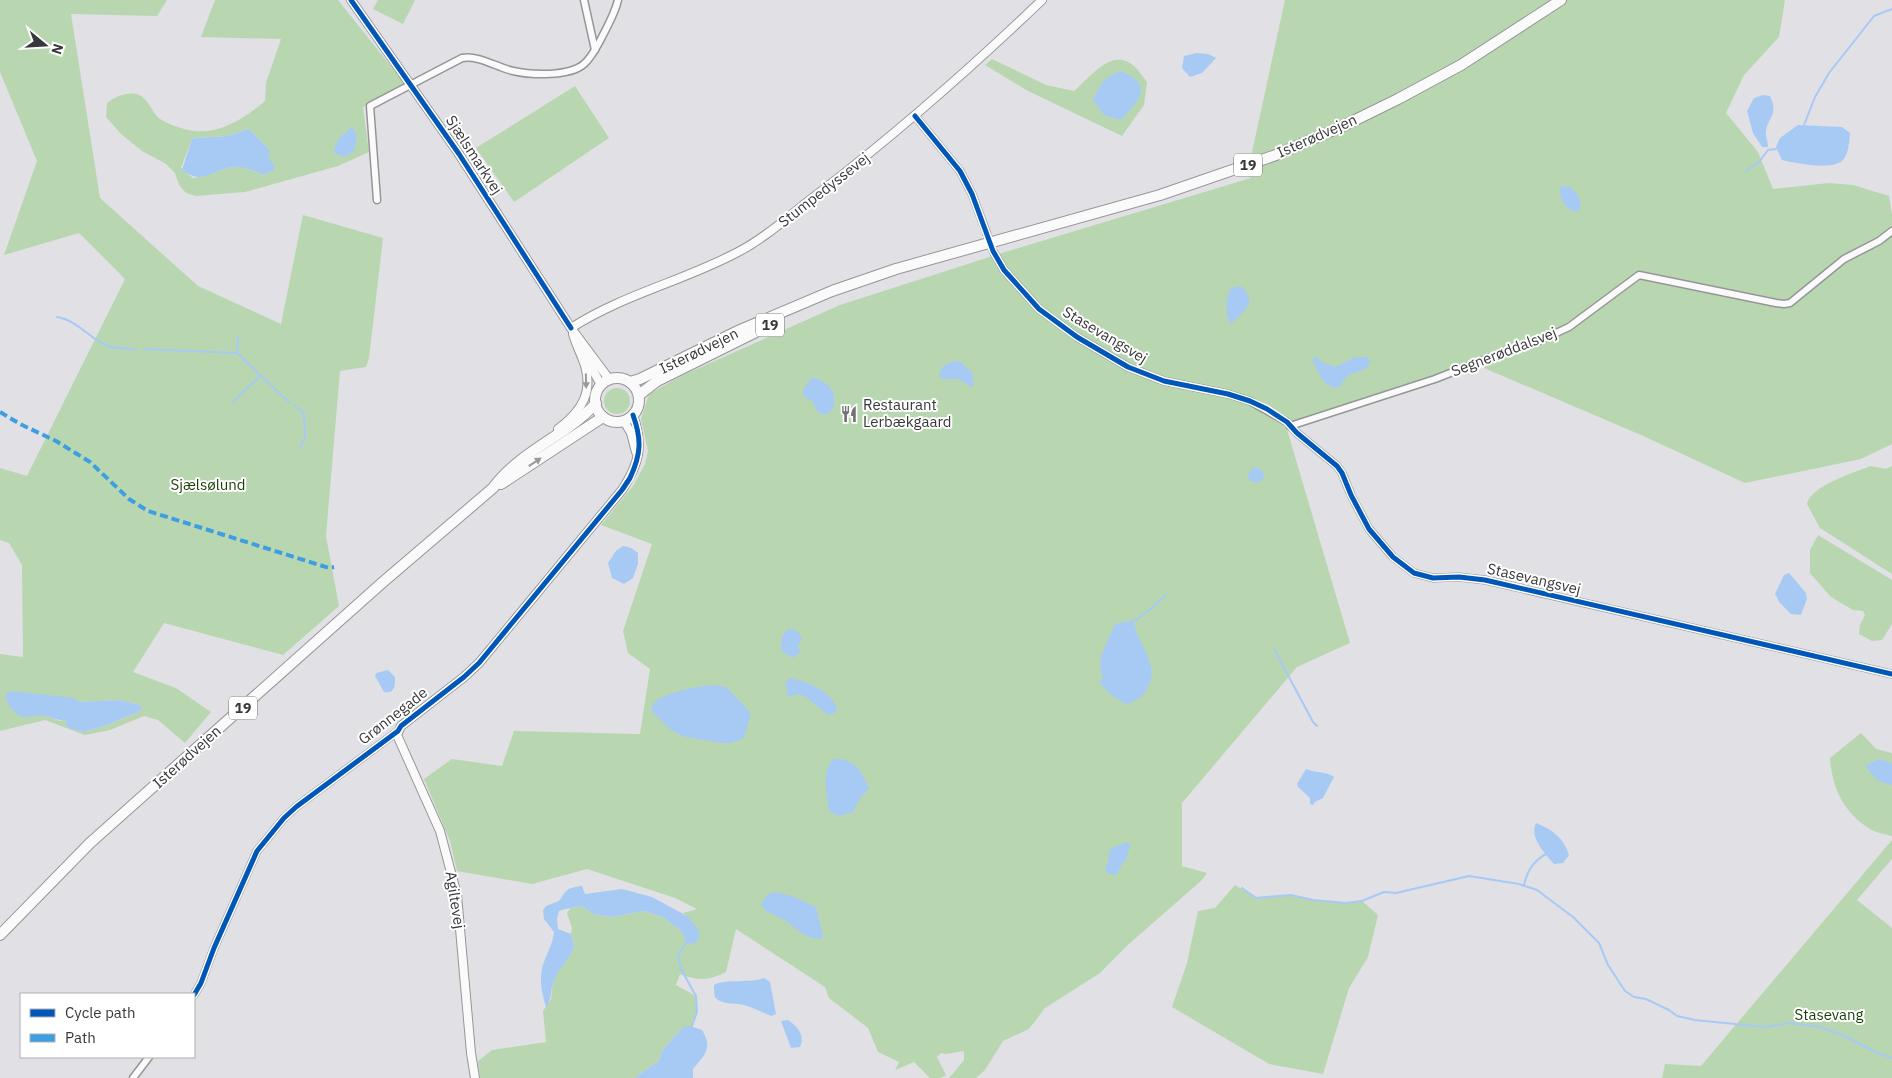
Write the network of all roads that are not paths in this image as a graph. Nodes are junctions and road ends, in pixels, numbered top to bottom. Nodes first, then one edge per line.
1 (351, 0) edge
2 (584, 0) edge
3 (618, 0) edge
4 (1042, 0) edge
5 (1561, 0) edge
6 (595, 50) junction
7 (411, 84) junction
8 (915, 116) junction
9 (377, 200) dead end
10 (1892, 231) edge
11 (987, 234) dead end
12 (993, 251) dead end
13 (908, 267) junction
14 (572, 331) junction
15 (605, 382) junction
16 (630, 382) junction
17 (639, 395) junction
18 (596, 403) junction
19 (633, 415) junction
20 (604, 417) junction
21 (624, 421) junction
22 (1290, 426) junction
23 (524, 459) junction
24 (634, 469) junction
25 (493, 488) junction
26 (1892, 674) edge
27 (398, 731) junction
28 (0, 935) edge
29 (195, 993) edge
30 (148, 1058) edge
31 (133, 1078) edge
32 (475, 1078) edge

1 - 7 street, Sjælsmarkvej
2 - 6 street
3 - 6 street
4 - 8 street, Stumpedyssevej
5 - 13 main road, Isterødvejen / 19
6 - 7 street
7 - 9 street
7 - 14 street, Sjælsmarkvej
8 - 11 street
8 - 14 street, Stumpedyssevej
10 - 22 street, Segnerøddalsvej
12 - 22 street, Stasevangsvej
13 - 16 main road, Isterødvejen / 19
13 - 17 main road, Isterødvejen / 19
14 - 15 street, Sjælsmarkvej
14 -> 23 street, Sjælsmarkvej
15 - 16 main road, 19
15 - 18 main road, 19
16 - 17 main road
17 - 19 main road
18 - 20 main road
18 - 23 main road, Isterødvejen / 19
19 - 21 main road
19 - 24 street, Grønnegade
20 - 21 main road
25 -> 20 main road, Isterødvejen / 19
21 - 24 street
22 - 26 street, Stasevangsvej
23 - 25 main road, Isterødvejen / 19
24 - 27 street, Grønnegade
25 - 28 main road, Isterødvejen / 19
27 - 29 street, Grønnegade
27 - 32 street, Agiltevej
30 - 31 street

